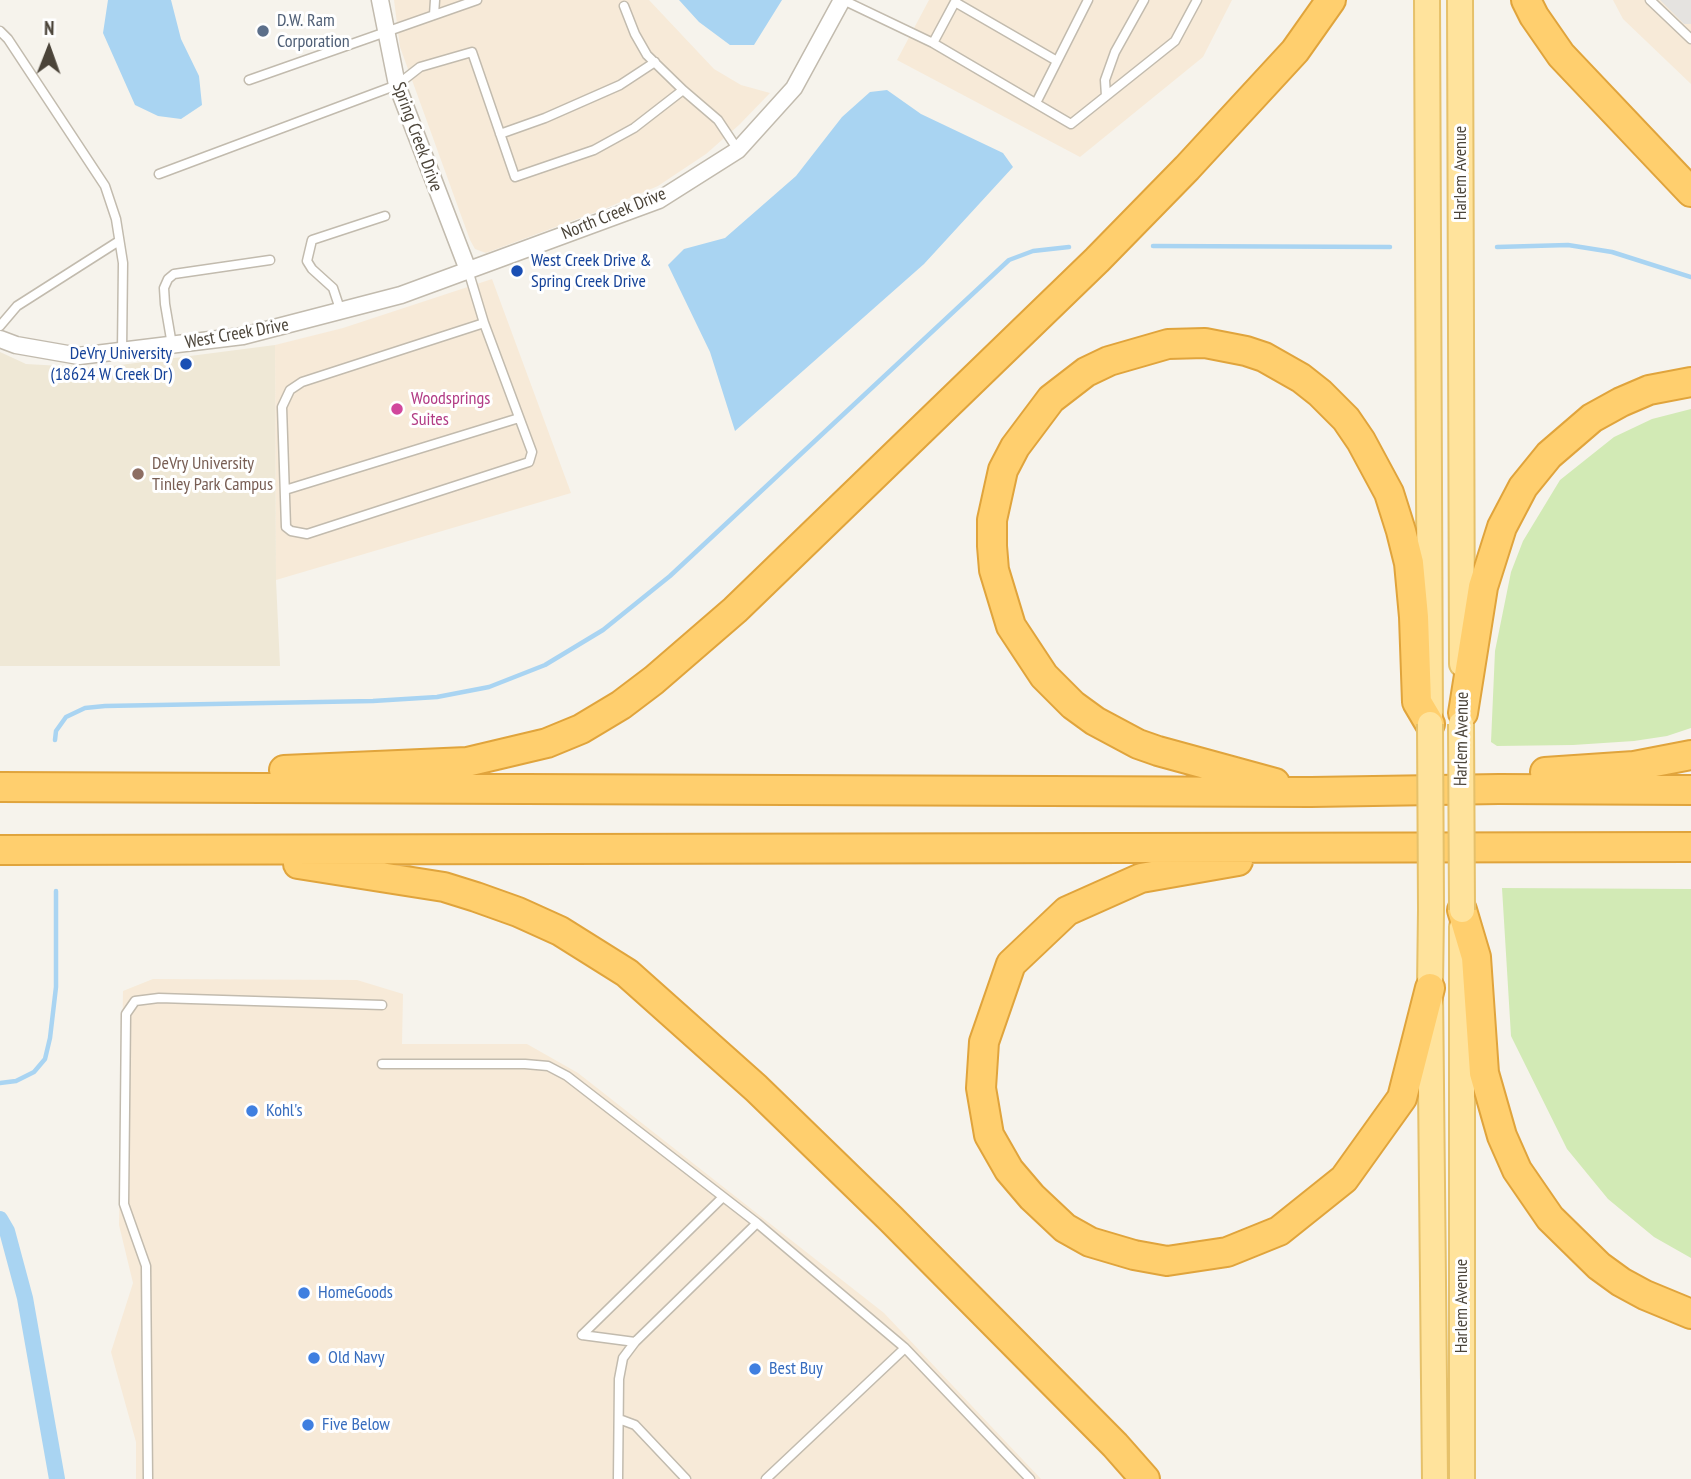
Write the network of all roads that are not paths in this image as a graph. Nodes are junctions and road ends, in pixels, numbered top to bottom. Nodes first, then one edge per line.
1 (380, 0) edge
2 (435, 0) edge
3 (477, 0) edge
4 (843, 0) edge
5 (1088, 0) edge
6 (1144, 0) edge
7 (1197, 0) edge
8 (1331, 0) edge
9 (1427, 0) edge
10 (1460, 0) edge
11 (1526, 0) edge
12 (1650, 0) edge
13 (955, 1) edge
14 (624, 6) dead end
15 (434, 15) junction
16 (0, 31) edge
17 (386, 32) junction
18 (1689, 35) edge
19 (933, 43) junction
20 (1057, 61) junction
21 (655, 62) junction
22 (249, 80) dead end
23 (397, 85) junction
24 (683, 90) junction
25 (1106, 96) junction
26 (1036, 103) junction
27 (500, 134) junction
28 (738, 150) junction
29 (159, 174) dead end
30 (1691, 192) edge
31 (385, 216) dead end
32 (119, 241) junction
33 (270, 260) dead end
34 (468, 270) junction
35 (341, 312) junction
36 (484, 323) junction
37 (0, 326) edge
38 (0, 339) edge
39 (172, 345) junction
40 (122, 352) junction
41 (1691, 382) edge
42 (519, 418) junction
43 (285, 490) junction
44 (1462, 718) junction
45 (1430, 724) junction
46 (1691, 755) edge
47 (0, 785) edge
48 (1499, 789) junction
49 (1691, 790) edge
50 (1311, 792) junction
51 (1648, 847) junction
52 (1691, 847) edge
53 (1317, 848) junction
54 (0, 850) edge
55 (208, 850) junction
56 (1691, 856) edge
57 (1462, 910) junction
58 (1430, 988) junction
59 (382, 1004) dead end
60 (382, 1064) dead end
61 (723, 1197) junction
62 (757, 1223) junction
63 (1691, 1314) edge
64 (635, 1342) junction
65 (905, 1348) junction
66 (619, 1419) junction
67 (148, 1479) edge
68 (618, 1479) edge
69 (686, 1479) edge
70 (766, 1479) edge
71 (1030, 1479) edge
72 (1145, 1479) edge
73 (1435, 1479) edge
74 (1462, 1479) edge

1 - 17 street, Spring Creek Drive
2 - 15 lane
3 - 15 lane
4 - 19 lane
4 - 28 street, North Creek Drive
5 - 20 lane
6 - 25 lane
7 - 25 lane
8 - 47 highway
9 - 45 main road, Harlem Avenue
10 - 44 main road, Harlem Avenue
11 - 30 highway
12 - 18 lane
13 - 19 lane
13 - 20 lane
14 - 21 lane
15 - 17 lane
16 - 32 lane
17 - 22 lane
17 - 23 street, Spring Creek Drive
19 - 26 lane
20 - 26 lane
21 - 24 lane
21 - 27 lane
23 - 27 lane
23 - 29 lane
23 - 34 street, Spring Creek Drive
24 - 27 lane
24 - 28 lane
25 - 26 lane
28 - 34 street, North Creek Drive
31 - 35 lane
32 - 37 lane
32 - 40 lane
33 - 39 lane
34 - 35 street, West Creek Drive
34 - 36 lane
35 - 39 street, West Creek Drive
36 - 42 lane
36 - 43 lane
38 - 40 street, West Creek Drive
39 - 40 street, West Creek Drive
41 - 44 highway
42 - 43 lane
42 - 43 lane
44 - 57 main road, Harlem Avenue, bridge
45 - 50 highway
45 - 58 main road, Harlem Avenue, bridge
46 - 48 highway
47 - 50 highway
48 - 49 highway
48 - 50 highway
51 - 52 highway
51 - 53 highway
51 - 56 highway
53 - 55 highway
53 - 58 highway
54 - 55 highway
55 - 72 highway
57 - 63 highway
57 - 74 main road, Harlem Avenue
58 - 73 main road, Harlem Avenue
59 - 67 lane
60 - 61 lane
61 - 62 lane
61 - 64 lane
62 - 64 lane
62 - 65 lane
64 - 66 lane
65 - 70 lane
65 - 71 lane
66 - 68 lane
66 - 69 lane

